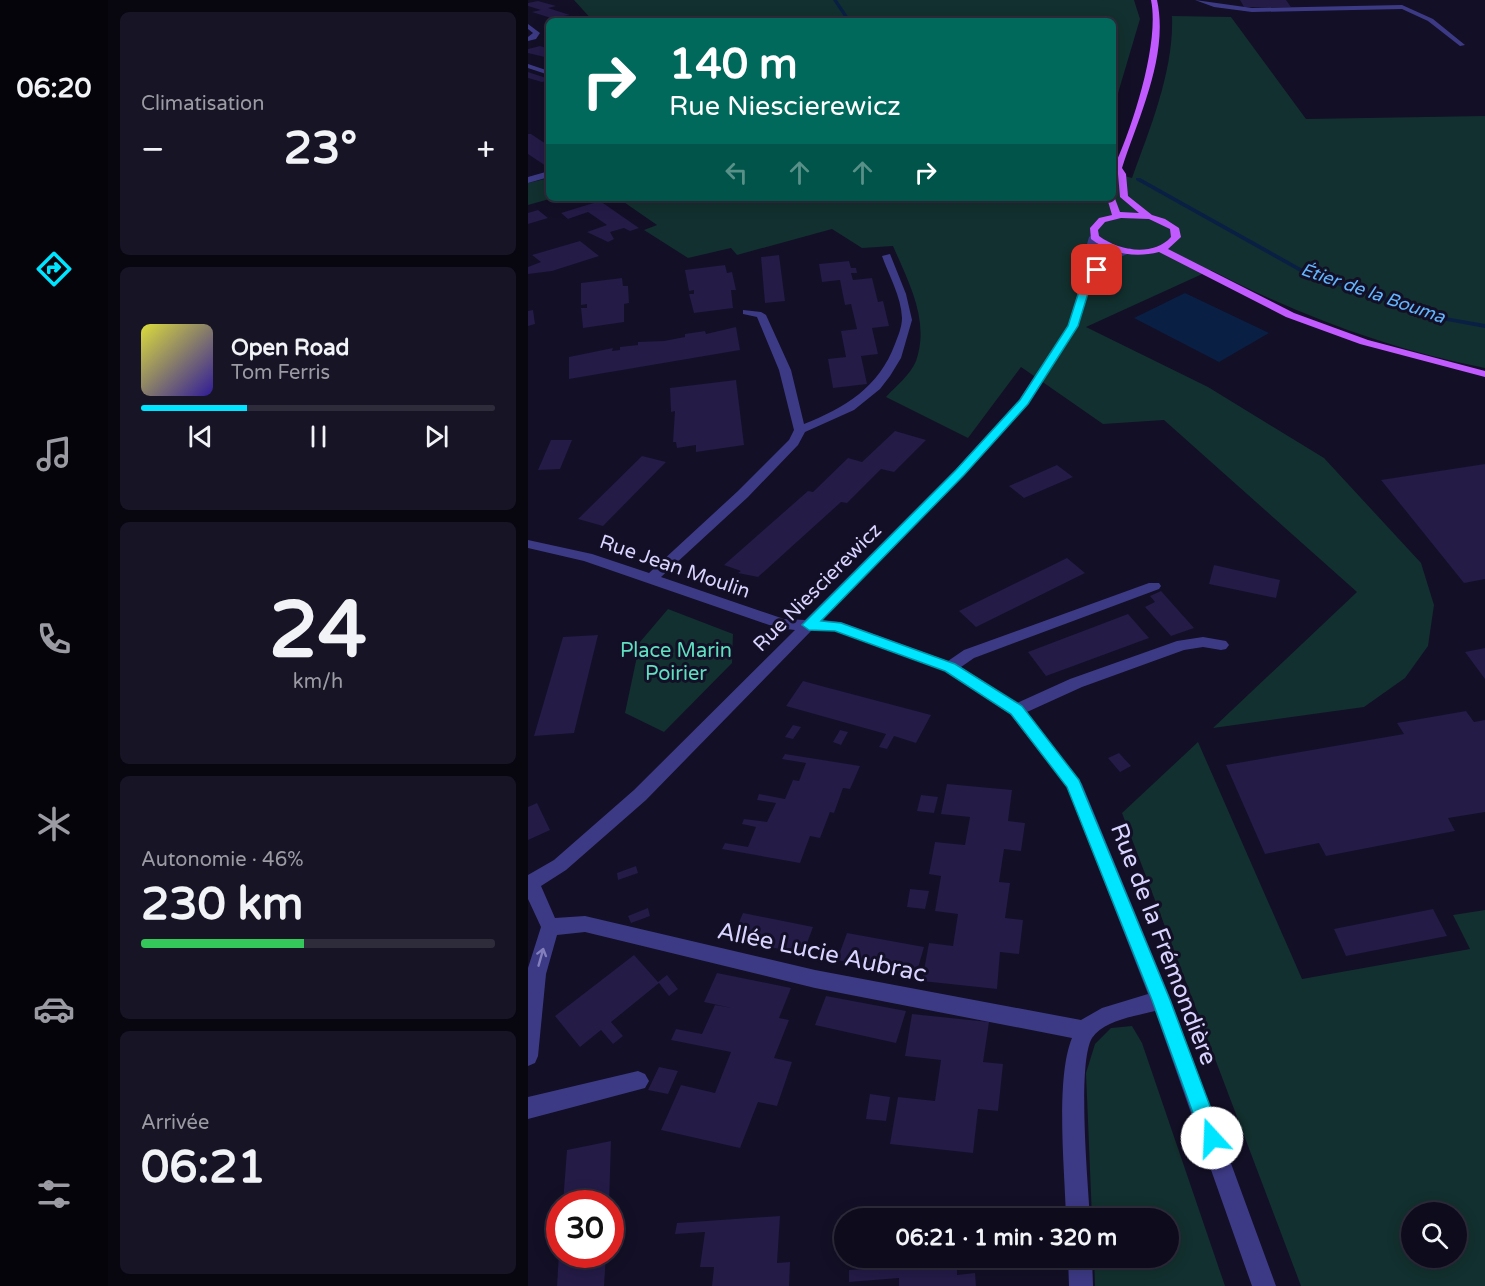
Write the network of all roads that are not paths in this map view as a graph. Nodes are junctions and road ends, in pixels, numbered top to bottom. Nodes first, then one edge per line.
1 (1154, 0) edge
2 (1198, 0) edge
3 (528, 26) edge
4 (528, 39) edge
5 (1462, 45) dead end
6 (528, 66) edge
7 (546, 72) edge
8 (1116, 171) edge
9 (546, 175) edge
10 (528, 180) edge
11 (1112, 201) edge
12 (1117, 216) junction
13 (1151, 217) junction
14 (1094, 237) junction
15 (1160, 249) junction
16 (1130, 251) junction
17 (887, 256) dead end
18 (1088, 279) junction
19 (747, 312) dead end
20 (1485, 374) edge
21 (800, 430) junction
22 (528, 544) edge
23 (650, 580) junction
24 (1154, 586) dead end
25 (809, 625) junction
26 (1221, 645) dead end
27 (950, 667) junction
28 (1016, 710) junction
29 (529, 883) edge
30 (550, 927) junction
31 (1161, 1000) junction
32 (1085, 1030) junction
33 (528, 1056) edge
34 (638, 1081) dead end
35 (528, 1108) edge
36 (1078, 1208) edge
37 (1080, 1268) edge
38 (1081, 1286) edge
39 (1264, 1286) edge

1 - 8 main road
2 - 5 street
3 - 4 street
6 - 7 street
8 - 13 main road
9 - 10 street
11 - 12 main road
12 - 13 main road
12 - 14 main road
13 - 15 main road
14 - 16 main road
14 - 18 street, Rue Niescierewicz
15 - 16 main road
15 - 20 main road
16 - 18 street, Rue Niescierewicz
17 - 21 street
18 - 25 street, Rue Niescierewicz
19 - 21 street
21 - 23 street
22 - 23 street, Rue Jean Moulin
23 - 25 street, Rue Jean Moulin
24 - 27 street
25 - 27 street, Rue de la Frémondière
25 - 29 street, Rue Niescierewicz
26 - 28 street
27 - 28 street, Rue de la Frémondière
28 - 31 street, Rue de la Frémondière
29 - 30 street
30 - 32 street, Allée Lucie Aubrac
33 -> 30 street
31 - 32 street
31 - 39 street, Rue de la Frémondière
32 - 36 street
34 - 35 street
37 - 38 street

